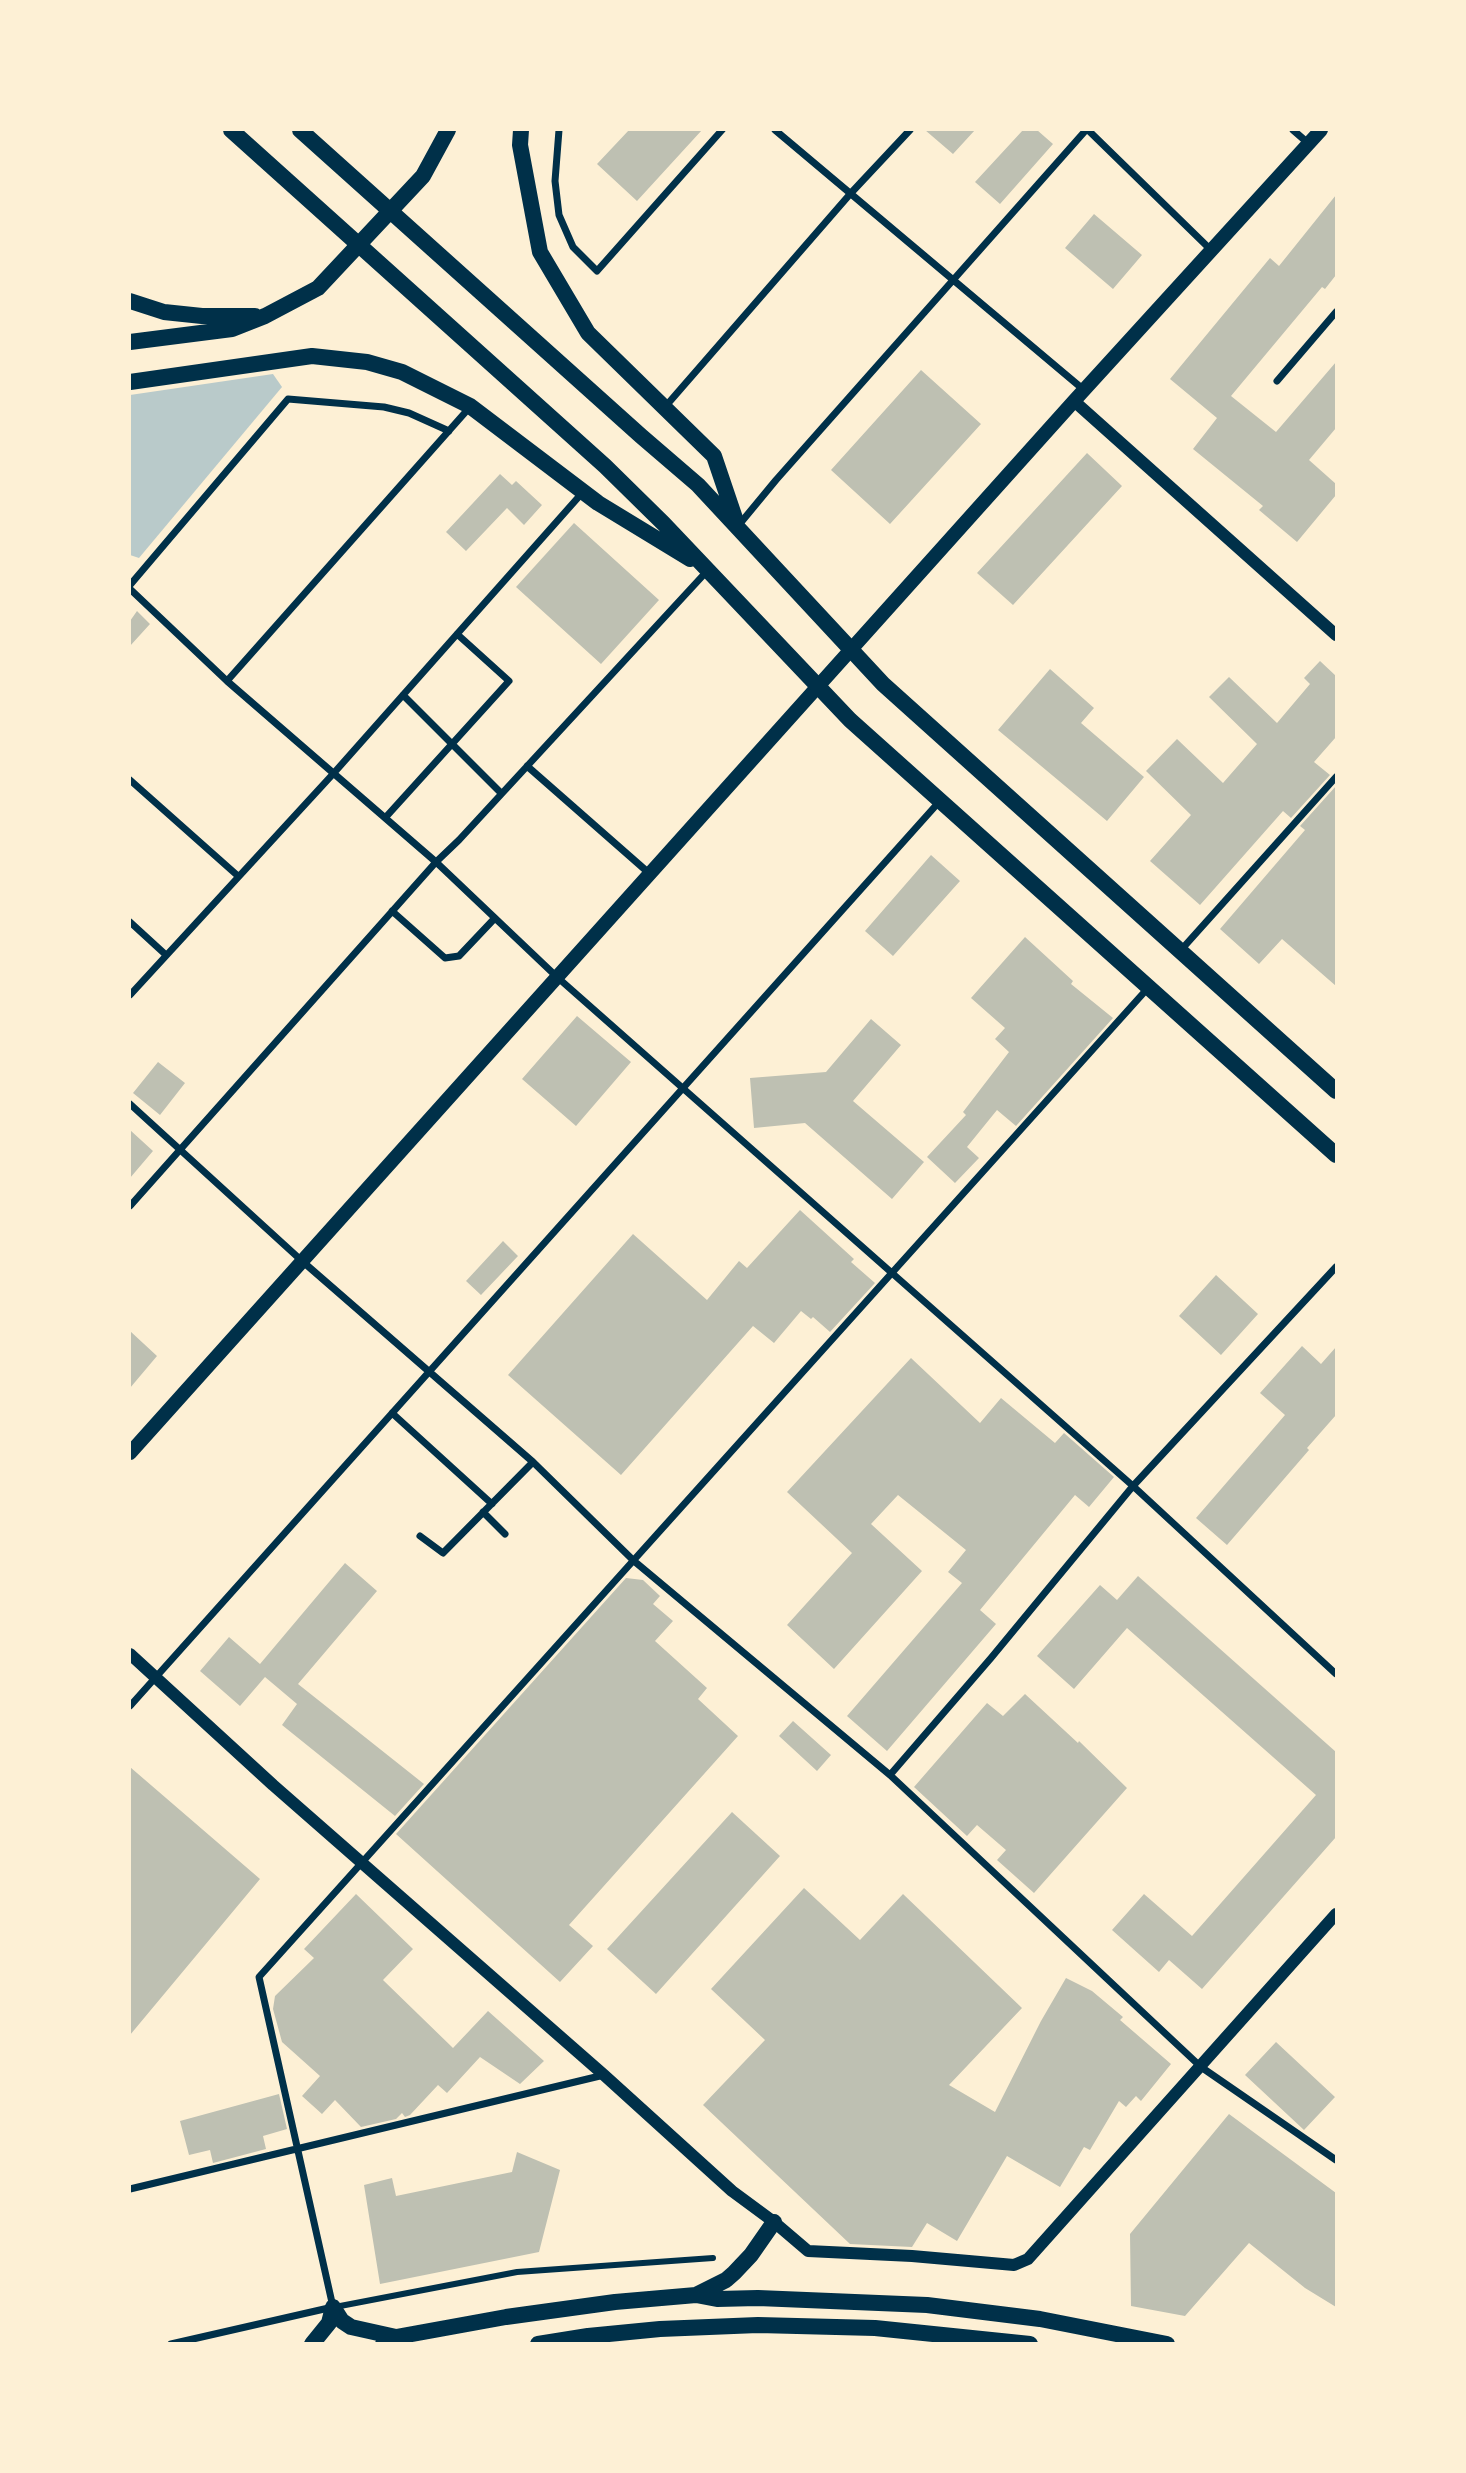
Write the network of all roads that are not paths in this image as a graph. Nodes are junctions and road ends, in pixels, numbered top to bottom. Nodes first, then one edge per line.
1 (232, 130) edge
2 (300, 130) edge
3 (448, 130) edge
4 (522, 130) edge
5 (559, 130) edge
6 (722, 130) edge
7 (775, 130) edge
8 (910, 130) edge
9 (1087, 130) edge
10 (1293, 130) edge
11 (1321, 130) edge
12 (1308, 143) junction
13 (851, 193) junction
14 (1211, 250) junction
15 (953, 279) junction
16 (130, 301) edge
17 (1336, 312) edge
18 (265, 316) junction
19 (130, 342) edge
20 (1277, 381) dead end
21 (130, 382) edge
22 (1079, 395) junction
23 (470, 406) junction
24 (664, 408) junction
25 (449, 431) junction
26 (583, 492) junction
27 (737, 527) junction
28 (708, 570) junction
29 (130, 587) edge
30 (457, 634) junction
31 (1336, 635) edge
32 (852, 648) junction
33 (227, 681) junction
34 (818, 686) junction
35 (403, 695) junction
36 (453, 743) junction
37 (527, 766) junction
38 (334, 774) junction
39 (1336, 777) edge
40 (130, 780) edge
41 (501, 793) junction
42 (940, 801) junction
43 (385, 818) junction
44 (436, 862) junction
45 (650, 874) junction
46 (238, 876) junction
47 (392, 911) junction
48 (495, 918) junction
49 (130, 922) edge
50 (1181, 951) junction
51 (166, 955) junction
52 (557, 976) junction
53 (1148, 987) junction
54 (130, 995) edge
55 (682, 1089) junction
56 (1336, 1091) edge
57 (130, 1104) edge
58 (179, 1149) junction
59 (1336, 1155) edge
60 (130, 1206) edge
61 (302, 1261) junction
62 (1336, 1267) edge
63 (891, 1273) junction
64 (429, 1371) junction
65 (392, 1413) junction
66 (130, 1454) edge
67 (533, 1462) junction
68 (1133, 1486) junction
69 (492, 1504) junction
70 (483, 1512) junction
71 (505, 1534) dead end
72 (420, 1536) dead end
73 (634, 1561) junction
74 (130, 1654) edge
75 (1336, 1674) edge
76 (155, 1677) junction
77 (130, 1706) edge
78 (890, 1775) junction
79 (362, 1862) junction
80 (1336, 1914) edge
81 (1200, 2067) junction
82 (604, 2075) junction
83 (296, 2150) junction
84 (1336, 2160) edge
85 (130, 2189) edge
86 (774, 2222) junction
87 (713, 2258) dead end
88 (696, 2295) junction
89 (333, 2307) junction
90 (928, 2333) junction
91 (390, 2340) edge
92 (171, 2343) edge
93 (312, 2343) edge
94 (538, 2343) edge
95 (963, 2343) edge
96 (1030, 2343) edge
97 (1167, 2343) edge

1 - 28 main road
2 - 27 main road
3 - 18 main road
4 - 24 main road
5 - 6 street
7 - 13 street
8 - 13 street
9 - 14 street
9 - 15 street
10 - 12 street
11 - 12 main road
12 - 14 main road
13 - 15 street
13 - 24 street
14 - 22 main road
15 - 22 street
15 - 27 street
16 - 18 main road
17 - 20 street
18 - 19 main road
21 - 23 main road
22 - 31 street
22 - 32 main road
23 - 25 street
23 - 26 main road
24 - 27 main road
25 - 29 street
25 - 33 street
26 - 28 main road
26 - 30 street
27 - 32 main road
28 - 34 main road
28 - 37 street
29 - 33 street
30 - 35 street
30 - 36 street
32 - 34 main road
32 - 50 main road
33 - 38 street
34 - 42 main road
34 - 45 main road
35 - 36 street
35 - 38 street
36 - 41 street
36 - 43 street
37 - 41 street
37 - 45 street
38 - 43 street
38 - 46 street
39 - 50 street
40 - 46 street
41 - 44 street
42 - 53 main road
42 - 55 street
43 - 44 street
44 - 47 street
44 - 48 street
45 - 52 main road
46 - 51 street
47 - 48 street
47 - 58 street
48 - 52 street
49 - 51 street
50 - 56 main road
51 - 54 street
52 - 55 street
52 - 61 main road
53 - 59 main road
53 - 63 street
55 - 63 street
55 - 64 street
57 - 58 street
58 - 60 street
58 - 61 street
61 - 64 street
61 - 66 main road
62 - 68 street
63 - 68 street
63 - 73 street
64 - 65 street
64 - 67 street
65 - 69 street
65 - 76 street
67 - 69 street
67 - 73 street
68 - 75 street
68 - 78 street
69 - 70 street
70 - 71 street
70 - 72 street
73 - 78 street
73 - 79 street
74 - 76 street
76 - 77 street
76 - 79 street
78 - 81 street
79 - 82 street
79 - 83 street
80 - 81 street
81 - 84 street
81 - 86 street
82 - 83 street
82 - 86 street
83 - 85 street
83 - 89 street
86 - 88 main road
87 - 89 street
88 - 91 main road
88 - 97 main road
89 - 91 main road
89 - 92 street
89 - 93 main road
90 - 94 main road
90 - 95 main road
90 - 96 main road

